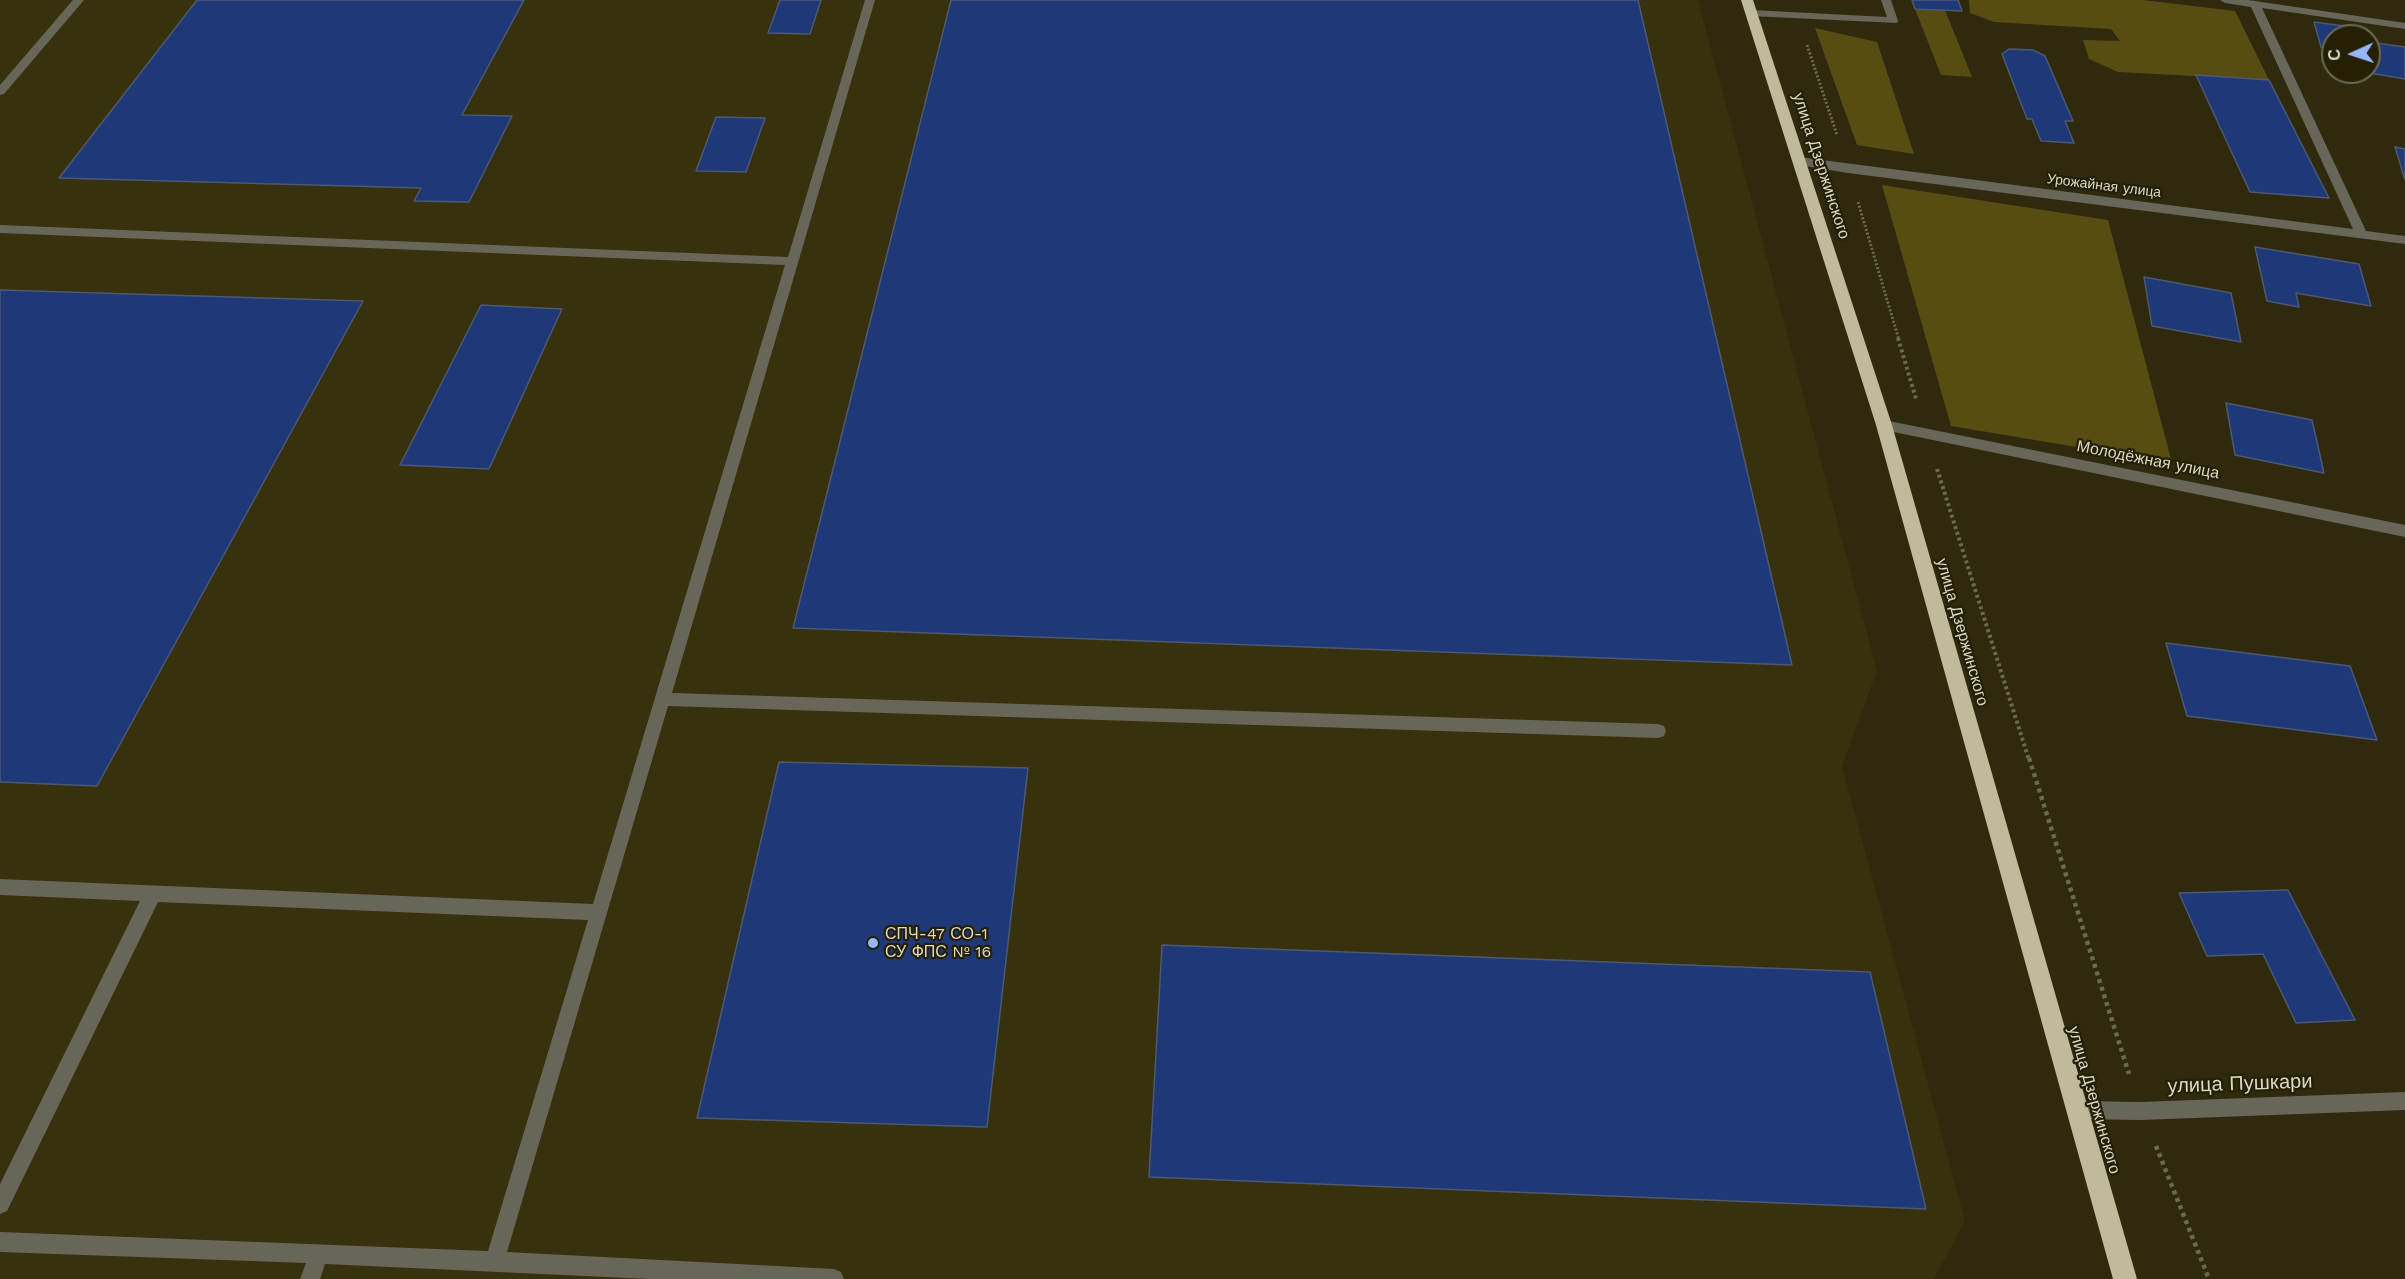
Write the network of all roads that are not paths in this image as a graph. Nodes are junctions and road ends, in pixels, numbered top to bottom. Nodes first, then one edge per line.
1 (79, 0) edge
2 (870, 0) edge
3 (1886, 0) edge
4 (2225, 0) edge
5 (2255, 4) junction
6 (1749, 6) edge
7 (2405, 26) edge
8 (0, 92) edge
9 (1799, 161) junction
10 (0, 229) edge
11 (2361, 233) junction
12 (2405, 240) edge
13 (793, 261) junction
14 (1884, 425) junction
15 (2405, 531) edge
16 (662, 699) junction
17 (1658, 731) dead end
18 (0, 887) edge
19 (153, 893) junction
20 (598, 912) junction
21 (2405, 1101) edge
22 (2076, 1110) junction
23 (0, 1204) edge
24 (0, 1242) edge
25 (319, 1254) junction
26 (495, 1261) junction
27 (310, 1279) edge
28 (834, 1279) edge
29 (2125, 1279) edge

1 - 8 street
2 - 13 street
3 - 6 street
4 - 5 street
5 - 7 street
5 - 11 street
6 - 9 highway, улица Дзержинского
9 - 11 street, Урожайная улица
9 - 14 highway, улица Дзержинского
10 - 13 street
11 - 12 street, Урожайная улица
13 - 16 street
14 - 15 street, Молодёжная улица
14 - 22 highway, улица Дзержинского
16 - 17 street
16 - 20 street
18 - 19 street
19 - 20 street
19 - 23 street
20 - 26 street
21 - 22 street, улица Пушкари
22 - 29 highway, улица Дзержинского
24 - 25 street
25 - 26 street
25 - 27 street
26 - 28 street

